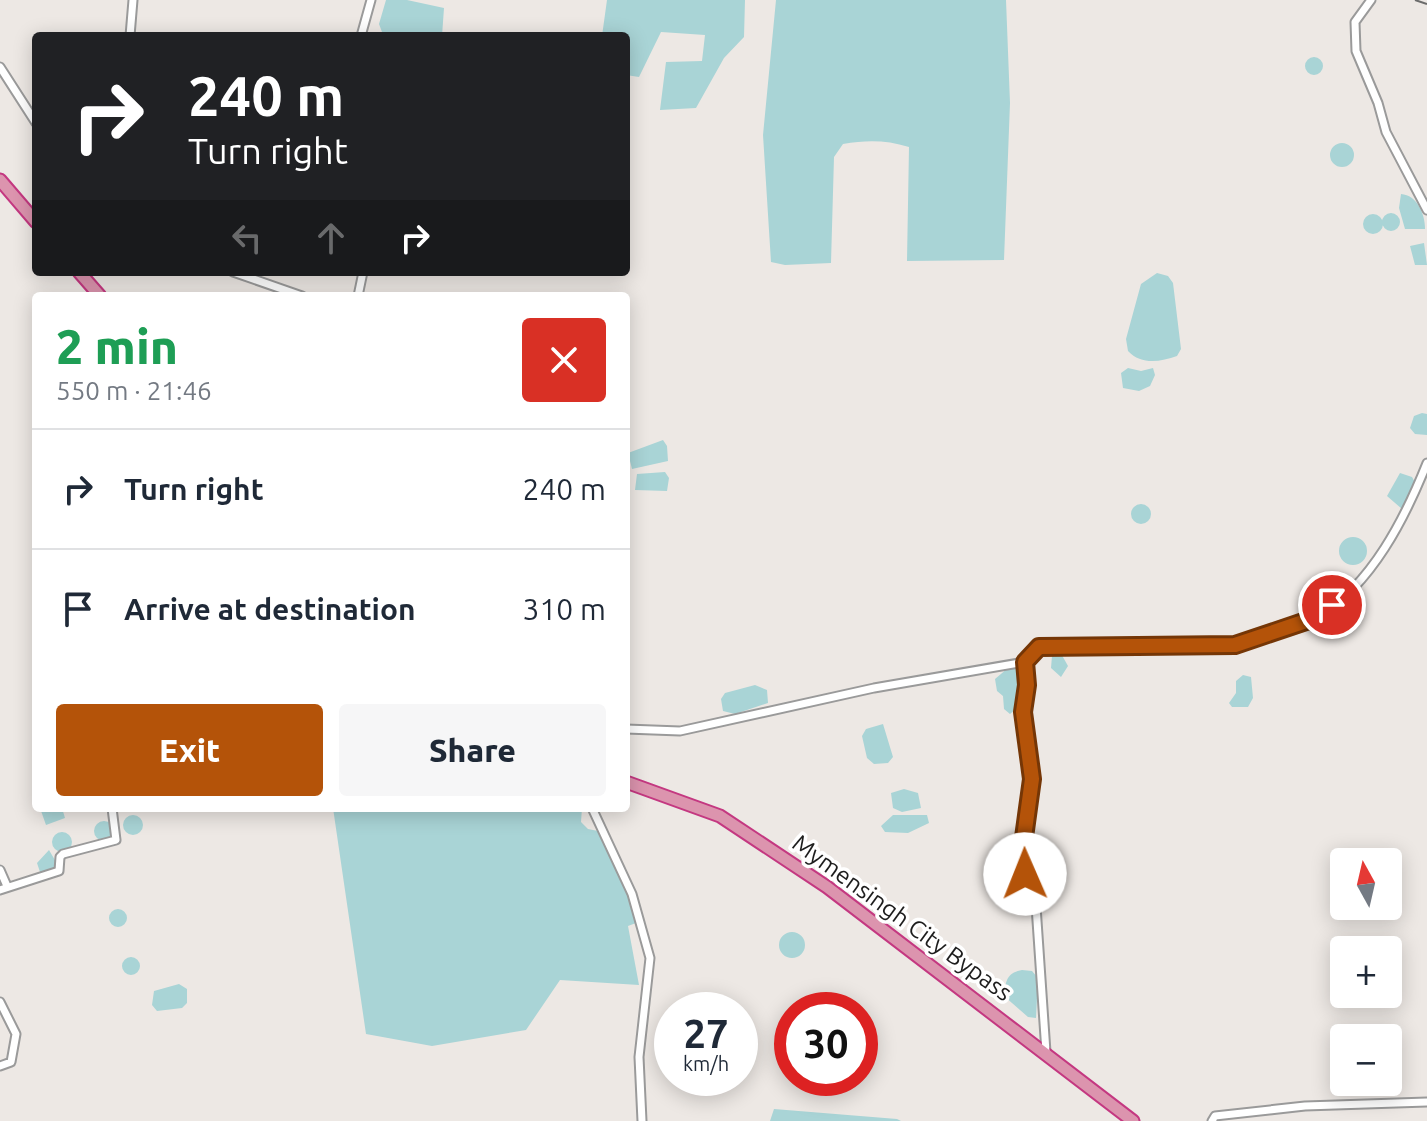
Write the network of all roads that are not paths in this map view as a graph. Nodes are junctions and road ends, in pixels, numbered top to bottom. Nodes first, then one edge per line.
1 (133, 0) edge
2 (371, 0) edge
3 (1371, 0) edge
4 (130, 32) edge
5 (362, 32) edge
6 (0, 67) edge
7 (32, 117) edge
8 (0, 180) edge
9 (1427, 210) edge
10 (32, 217) edge
11 (82, 276) edge
12 (244, 276) edge
13 (96, 292) edge
14 (290, 292) edge
15 (1427, 463) edge
16 (1025, 662) junction
17 (630, 729) edge
18 (630, 783) edge
19 (112, 812) edge
20 (594, 812) edge
21 (0, 870) edge
22 (4, 888) edge
23 (0, 1002) edge
24 (1046, 1052) junction
25 (0, 1066) edge
26 (1427, 1102) edge
27 (642, 1121) edge
28 (1133, 1121) edge
29 (1212, 1121) edge

1 - 4 street
2 - 5 street
3 - 9 street
6 - 7 street
8 - 10 highway
11 - 13 highway
12 - 14 street
15 - 16 street
16 - 17 street
16 - 24 street
18 - 24 highway, Mymensingh City Bypass
19 - 22 street
20 - 27 street
21 - 22 street
23 - 25 street
24 - 28 highway, Mymensingh City Bypass
26 - 29 street

